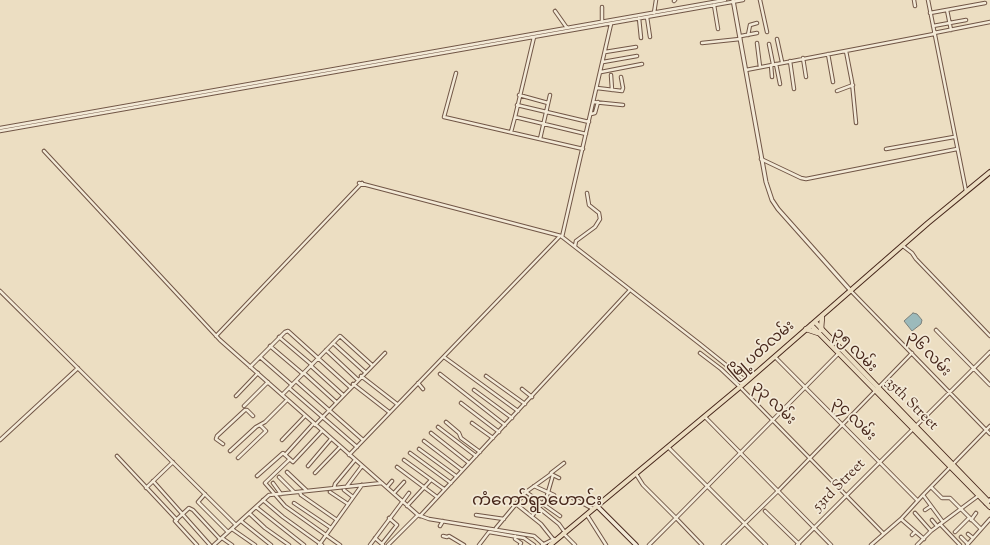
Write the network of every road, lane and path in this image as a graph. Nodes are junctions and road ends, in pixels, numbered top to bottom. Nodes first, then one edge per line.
1 (656, 0) edge
2 (725, 0) edge
3 (743, 0) edge
4 (760, 0) edge
5 (914, 0) edge
6 (928, 0) edge
7 (733, 1) edge
8 (985, 3) dead end
9 (714, 5) junction
10 (915, 6) dead end
11 (602, 7) dead end
12 (947, 10) junction
13 (554, 11) dead end
14 (654, 13) junction
15 (664, 13) junction
16 (930, 13) junction
17 (648, 17) junction
18 (639, 18) junction
19 (966, 20) dead end
20 (602, 21) junction
21 (990, 22) edge
22 (950, 23) junction
23 (611, 24) junction
24 (757, 24) dead end
25 (933, 26) junction
26 (567, 28) junction
27 (718, 29) dead end
28 (951, 30) junction
29 (767, 32) dead end
30 (757, 33) dead end
31 (934, 34) junction
32 (748, 35) junction
33 (534, 37) junction
34 (650, 37) dead end
35 (741, 37) junction
36 (641, 38) dead end
37 (777, 39) dead end
38 (702, 43) dead end
39 (756, 43) dead end
40 (768, 44) dead end
41 (636, 47) dead end
42 (846, 51) junction
43 (605, 52) junction
44 (828, 54) junction
45 (637, 56) dead end
46 (802, 58) junction
47 (790, 61) junction
48 (603, 62) junction
49 (782, 62) junction
50 (642, 64) dead end
51 (773, 64) junction
52 (760, 67) junction
53 (746, 70) junction
54 (601, 72) junction
55 (456, 74) dead end
56 (611, 75) dead end
57 (621, 77) dead end
58 (772, 77) dead end
59 (806, 77) dead end
60 (833, 82) dead end
61 (780, 84) dead end
62 (853, 85) junction
63 (597, 88) junction
64 (794, 89) dead end
65 (612, 90) junction
66 (837, 91) dead end
67 (519, 95) junction
68 (550, 95) dead end
69 (548, 102) junction
70 (594, 102) junction
71 (598, 102) junction
72 (623, 104) dead end
73 (517, 105) junction
74 (546, 112) junction
75 (591, 114) junction
76 (515, 117) junction
77 (589, 122) junction
78 (856, 123) dead end
79 (543, 124) junction
80 (0, 128) edge
81 (0, 131) edge
82 (511, 132) junction
83 (586, 134) junction
84 (954, 137) junction
85 (540, 139) junction
86 (583, 149) junction
87 (957, 149) junction
88 (886, 150) dead end
89 (44, 151) dead end
90 (761, 159) junction
91 (990, 172) edge
92 (966, 192) junction
93 (587, 193) dead end
94 (561, 236) junction
95 (575, 246) junction
96 (903, 246) junction
97 (630, 290) junction
98 (0, 291) edge
99 (851, 291) junction
100 (822, 317) junction
101 (813, 324) junction
102 (806, 329) junction
103 (936, 330) dead end
104 (819, 331) junction
105 (216, 336) junction
106 (990, 336) edge
107 (279, 337) junction
108 (333, 343) junction
109 (270, 346) junction
110 (833, 346) junction
111 (326, 350) junction
112 (990, 352) edge
113 (385, 353) dead end
114 (700, 353) dead end
115 (912, 353) junction
116 (838, 354) junction
117 (260, 357) junction
118 (444, 357) junction
119 (774, 357) junction
120 (318, 358) junction
121 (311, 365) junction
122 (372, 365) junction
123 (250, 367) junction
124 (78, 368) junction
125 (974, 368) junction
126 (365, 372) junction
127 (258, 373) junction
128 (303, 373) junction
129 (440, 374) dead end
130 (361, 376) junction
131 (486, 376) dead end
132 (296, 380) junction
133 (358, 380) junction
134 (746, 381) junction
135 (268, 382) junction
136 (418, 383) junction
137 (353, 384) junction
138 (292, 385) junction
139 (990, 385) edge
140 (350, 387) junction
141 (740, 387) junction
142 (805, 387) junction
143 (289, 388) junction
144 (423, 389) dead end
145 (474, 390) dead end
146 (522, 390) dead end
147 (877, 390) junction
148 (949, 392) junction
149 (282, 395) junction
150 (343, 395) junction
151 (236, 396) dead end
152 (532, 397) junction
153 (287, 400) junction
154 (336, 402) junction
155 (461, 403) dead end
156 (397, 404) junction
157 (525, 404) junction
158 (244, 406) dead end
159 (330, 410) junction
160 (518, 411) junction
161 (389, 412) junction
162 (253, 416) dead end
163 (305, 416) junction
164 (323, 417) junction
165 (704, 417) junction
166 (512, 418) junction
167 (773, 420) junction
168 (446, 422) dead end
169 (472, 423) dead end
170 (314, 424) junction
171 (260, 425) junction
172 (505, 425) junction
173 (842, 425) junction
174 (990, 426) edge
175 (438, 427) dead end
176 (914, 427) junction
177 (322, 430) junction
178 (986, 430) junction
179 (499, 432) junction
180 (431, 434) dead end
181 (990, 434) edge
182 (493, 438) junction
183 (331, 439) junction
184 (0, 440) edge
185 (282, 440) dead end
186 (363, 440) junction
187 (424, 440) dead end
188 (224, 444) dead end
189 (340, 447) junction
190 (356, 447) junction
191 (668, 447) junction
192 (419, 449) dead end
193 (230, 451) dead end
194 (480, 452) junction
195 (410, 453) dead end
196 (741, 453) junction
197 (349, 454) junction
198 (285, 455) junction
199 (117, 456) dead end
200 (476, 456) junction
201 (810, 457) junction
202 (238, 458) dead end
203 (290, 459) junction
204 (355, 460) junction
205 (404, 460) dead end
206 (173, 462) junction
207 (880, 462) junction
208 (469, 463) junction
209 (564, 464) dead end
210 (950, 465) junction
211 (308, 466) dead end
212 (362, 466) junction
213 (397, 467) dead end
214 (462, 470) junction
215 (287, 472) dead end
216 (315, 473) dead end
217 (552, 474) junction
218 (636, 474) junction
219 (257, 476) dead end
220 (456, 476) junction
221 (279, 477) dead end
222 (559, 478) dead end
223 (431, 480) junction
224 (153, 481) junction
225 (392, 481) dead end
226 (404, 482) dead end
227 (273, 483) dead end
228 (382, 483) junction
229 (451, 483) junction
230 (362, 485) junction
231 (347, 486) junction
232 (534, 486) junction
233 (386, 487) junction
234 (424, 487) junction
235 (708, 487) junction
236 (931, 487) junction
237 (146, 488) junction
238 (334, 488) junction
239 (444, 489) junction
240 (344, 490) dead end
241 (306, 491) junction
242 (778, 491) junction
243 (294, 492) junction
244 (300, 492) junction
245 (330, 492) dead end
246 (526, 492) junction
247 (549, 492) junction
248 (409, 493) dead end
249 (205, 494) junction
250 (274, 494) junction
251 (281, 494) junction
252 (394, 494) junction
253 (554, 495) dead end
254 (846, 495) junction
255 (922, 495) junction
256 (980, 495) junction
257 (523, 496) junction
258 (353, 497) junction
259 (437, 497) junction
260 (573, 498) dead end
261 (263, 500) junction
262 (917, 500) junction
263 (401, 501) junction
264 (989, 502) edge
265 (294, 503) dead end
266 (544, 503) junction
267 (348, 504) junction
268 (516, 504) junction
269 (407, 506) junction
270 (597, 506) junction
271 (931, 506) junction
272 (256, 507) junction
273 (990, 507) edge
274 (538, 509) junction
275 (960, 509) junction
276 (593, 510) junction
277 (925, 510) dead end
278 (765, 511) dead end
279 (249, 513) junction
280 (915, 513) dead end
281 (183, 514) junction
282 (976, 514) dead end
283 (476, 515) dead end
284 (586, 515) junction
285 (419, 516) junction
286 (532, 516) junction
287 (560, 516) dead end
288 (389, 518) junction
289 (676, 518) junction
290 (504, 519) junction
291 (901, 519) junction
292 (970, 519) junction
293 (990, 519) edge
294 (176, 520) junction
295 (337, 520) junction
296 (442, 520) junction
297 (932, 520) dead end
298 (241, 521) junction
299 (943, 522) junction
300 (744, 523) junction
301 (236, 525) junction
302 (938, 525) junction
303 (440, 526) dead end
304 (331, 528) junction
305 (496, 528) junction
306 (814, 528) junction
307 (232, 529) junction
308 (981, 529) junction
309 (931, 531) junction
310 (228, 532) junction
311 (564, 532) junction
312 (915, 532) junction
313 (956, 532) dead end
314 (883, 533) junction
315 (968, 534) dead end
316 (326, 535) junction
317 (912, 535) dead end
318 (443, 536) dead end
319 (515, 536) junction
320 (961, 537) dead end
321 (375, 538) junction
322 (555, 538) junction
323 (973, 538) junction
324 (221, 539) junction
325 (923, 540) junction
326 (383, 544) edge
327 (542, 544) edge
328 (798, 544) edge
329 (967, 544) edge
330 (197, 545) edge
331 (210, 545) edge
332 (214, 545) edge
333 (232, 545) edge
334 (255, 545) edge
335 (271, 545) edge
336 (289, 545) edge
337 (304, 545) edge
338 (321, 545) edge
339 (340, 545) edge
340 (370, 545) edge
341 (388, 545) edge
342 (464, 545) edge
343 (479, 545) edge
344 (520, 545) edge
345 (534, 545) edge
346 (550, 545) edge
347 (575, 545) edge
348 (606, 545) edge
349 (636, 545) edge
350 (649, 545) edge
351 (702, 545) edge
352 (723, 545) edge
353 (766, 545) edge
354 (831, 545) edge
355 (871, 545) edge
356 (916, 545) edge
357 (924, 545) edge
358 (960, 545) edge

1 - 14 street
2 - 15 street
3 - 7 street
4 - 29 street
5 - 10 street
6 - 16 street
7 - 9 street
7 - 35 street
8 - 12 street
9 - 15 street
9 - 27 street
11 - 20 street
12 - 16 street
12 - 22 street
13 - 26 street
14 - 15 street
14 - 20 street
15 - 17 street
16 - 25 street
17 - 18 street
17 - 34 street
18 - 23 street
18 - 36 street
19 - 22 street
20 - 26 street
21 - 28 street
22 - 25 street
22 - 28 street
23 - 33 street
23 - 43 street
24 - 32 street
25 - 31 street
26 - 80 street
28 - 31 street
30 - 32 street
31 - 42 street
31 - 84 street
32 - 35 street
33 - 67 street
33 - 81 street
35 - 38 street
35 - 53 street
37 - 49 street
39 - 52 street
40 - 51 street
41 - 43 street
42 - 44 street
42 - 62 street
43 - 48 street
44 - 46 street
44 - 60 street
45 - 48 street
46 - 47 street
46 - 59 street
47 - 49 street
47 - 64 street
48 - 54 street
49 - 51 street
50 - 54 street
51 - 52 street
51 - 58 street
51 - 61 street
52 - 53 street
53 - 90 street
54 - 63 street
55 - 82 street
56 - 65 street
57 - 65 street
62 - 66 street
62 - 78 street
63 - 65 street
63 - 70 street
67 - 69 street
67 - 73 street
68 - 69 street
69 - 74 street
70 - 71 street
70 - 75 street
71 - 72 street
71 - 75 street
73 - 74 street
73 - 76 street
74 - 77 street
74 - 79 street
75 - 77 street
76 - 79 street
76 - 82 street
77 - 83 street
79 - 83 street
79 - 85 street
82 - 85 street
83 - 86 street
84 - 87 street
84 - 88 street
85 - 86 street
86 - 94 street
87 - 90 street
87 - 92 street
89 - 105 street
90 - 99 street
91 - 92 main road, မြို့ပတ်လမ်း
92 - 96 main road, မြို့ပတ်လမ်း
93 - 95 street
94 - 95 street
94 - 105 street
94 - 118 street
95 - 97 street
96 - 99 main road, မြို့ပတ်လမ်း
96 - 106 street
97 - 134 street
97 - 152 street
98 - 124 street
99 - 100 main road, မြို့ပတ်လမ်း
99 - 115 street, ၃၆ လမ်း
100 - 101 main road, မြို့ပတ်လမ်း
100 - 104 highway
101 - 102 main road, မြို့ပတ်လမ်း
101 - 104 main road, 35th Street
102 - 104 highway
102 - 119 main road, မြို့ပတ်လမ်း
103 - 125 street
104 - 110 main road, 35th Street
105 - 123 street
107 - 109 street
107 - 120 street
107 - 121 street
108 - 111 street
108 - 122 street
108 - 126 street
109 - 117 street
109 - 128 street
110 - 116 main road, ၃၅ လမ်း
110 - 147 main road, 35th Street
111 - 120 street
111 - 133 street
112 - 125 street, 53rd Street
113 - 122 street
114 - 141 street, ၃၃ လမ်း
115 - 147 street
115 - 148 street, ၃၆ လမ်း
116 - 142 street
116 - 147 main road, ၃၅ လမ်း
117 - 123 street
117 - 138 street
118 - 136 street
118 - 160 street
119 - 134 main road, မြို့ပတ်လမ်း
119 - 142 street, ၃၄ လမ်း
120 - 121 street
120 - 140 street
121 - 128 street
121 - 150 street
122 - 126 street
123 - 127 street
124 - 184 street
124 - 206 street
125 - 139 street
125 - 148 street, 53rd Street
126 - 130 street
127 - 135 street
127 - 151 street
128 - 132 street
128 - 154 street
129 - 172 street
130 - 133 street
130 - 156 street
131 - 157 street
132 - 138 street
132 - 159 street
133 - 137 street
134 - 141 main road, မြို့ပတ်လမ်း
135 - 149 street
135 - 158 street
136 - 144 street
136 - 156 street
137 - 140 street
137 - 161 street
138 - 143 street
140 - 150 street
141 - 165 main road, မြို့ပတ်လမ်း
141 - 167 street, ၃၃ လမ်း
142 - 167 street
142 - 173 street, ၃၄ လမ်း
143 - 149 street
143 - 164 street
145 - 166 street
146 - 152 street
147 - 173 street
147 - 176 main road, ၃၅ လမ်း
148 - 176 street, 53rd Street
148 - 178 street, ၃၆ လမ်း
149 - 153 street
150 - 154 street
152 - 157 street
153 - 163 street
153 - 171 street
154 - 159 street
155 - 179 street
156 - 161 street
157 - 160 street
159 - 164 street
159 - 186 street
160 - 166 street
161 - 186 street
162 - 188 street
163 - 170 street
163 - 185 street
164 - 170 street
164 - 190 street
165 - 191 main road, မြို့ပတ်လမ်း
165 - 196 street
166 - 172 street
167 - 196 street
167 - 201 street, ၃၃ လမ်း
168 - 194 street
169 - 182 street
170 - 177 street
170 - 198 street
171 - 193 street
171 - 202 street
172 - 179 street
173 - 201 street
173 - 207 street, ၃၄ လမ်း
174 - 178 street
175 - 200 street
176 - 207 street, 53rd Street
176 - 210 main road, 35th Street
177 - 183 street
177 - 203 street
178 - 181 street, ၃၆ လမ်း
178 - 210 street
179 - 182 street
180 - 208 street
182 - 194 street
183 - 189 street
183 - 211 street
186 - 190 street
187 - 214 street
189 - 197 street
189 - 216 street
190 - 197 street
191 - 218 main road, မြို့ပတ်လမ်း
191 - 235 street
192 - 220 street
194 - 200 street
195 - 229 street
196 - 235 street
196 - 242 street
197 - 204 street
198 - 203 street
198 - 219 street
199 - 237 street
200 - 208 street
201 - 242 street
201 - 254 street, ၃၃ လမ်း
203 - 250 street
204 - 212 street
204 - 238 street
205 - 223 street
206 - 224 street
206 - 249 street
207 - 254 street, 53rd Street
207 - 262 street, ၃၄ လမ်း
208 - 214 street
209 - 217 street
210 - 236 street
210 - 256 main road, 35th Street
212 - 228 street
212 - 231 street
213 - 234 street
214 - 220 street
215 - 241 street
217 - 222 street
217 - 232 street
217 - 247 street
218 - 270 main road, မြို့ပတ်လမ်း
218 - 289 street
220 - 229 street
221 - 243 street
223 - 234 street
223 - 239 street
224 - 237 street
224 - 281 street
225 - 233 street
226 - 252 street
227 - 251 street
228 - 230 street
228 - 233 street
229 - 239 street
230 - 231 street
230 - 258 street
231 - 238 street
232 - 246 street
232 - 247 street
233 - 252 street
234 - 259 street
234 - 269 street
235 - 289 street
235 - 300 street
236 - 255 street
236 - 275 street
237 - 294 street
238 - 241 street
239 - 259 street
240 - 258 street
241 - 244 street
242 - 300 street
242 - 306 street
243 - 244 street
243 - 251 street
244 - 295 street
245 - 267 street
246 - 257 street
246 - 266 street
247 - 253 street
247 - 266 street
248 - 263 street
249 - 301 street
249 - 310 street
250 - 251 street
250 - 261 street
250 - 316 street
252 - 263 street
254 - 306 street, 53rd Street
254 - 314 street, ၃၃ လမ်း
255 - 262 street
255 - 271 street
256 - 264 main road, 35th Street
256 - 275 street
257 - 268 street
257 - 274 street
258 - 267 street
259 - 285 street
260 - 276 street
261 - 272 street
261 - 338 street
262 - 291 street
263 - 269 street
263 - 288 street
264 - 273 main road, 35th Street
265 - 304 street
266 - 274 street
266 - 287 street
267 - 295 street
268 - 286 street
268 - 290 street
269 - 285 street
270 - 276 main road, မြို့ပတ်လမ်း
270 - 349 main road
271 - 277 street
271 - 299 street
272 - 279 street
272 - 337 street
274 - 286 street
274 - 311 street
275 - 292 street
275 - 299 street
276 - 284 main road, မြို့ပတ်လမ်း
278 - 328 street
279 - 298 street
279 - 336 street
280 - 309 street
281 - 294 street
281 - 324 street
281 - 331 street
282 - 292 street
283 - 290 street
284 - 311 main road, မြို့ပတ်လမ်း
284 - 348 street
285 - 296 street
285 - 341 street
286 - 322 street
288 - 321 street
288 - 326 street
289 - 350 street
289 - 351 street
290 - 305 street
291 - 312 street
291 - 314 street
292 - 308 street
292 - 313 street
293 - 308 street
294 - 330 street
295 - 304 street
296 - 303 street
296 - 305 street
297 - 302 street
298 - 301 street
298 - 335 street
299 - 302 street
300 - 352 street
300 - 353 street
301 - 307 street
302 - 309 street
302 - 358 street
304 - 316 street
305 - 327 street
306 - 328 street, 53rd Street
306 - 354 street
307 - 310 street
307 - 334 street
308 - 323 street
309 - 325 street
310 - 324 street
311 - 322 main road, မြို့ပတ်လမ်း
311 - 347 street
312 - 317 street
312 - 325 street
314 - 355 street
315 - 323 street
316 - 338 street
316 - 339 street
318 - 342 street
319 - 343 street
319 - 344 street
319 - 345 street
320 - 329 street
321 - 326 street
321 - 340 street
322 - 327 street
322 - 346 main road, မြို့ပတ်လမ်း
323 - 329 street
324 - 332 street
324 - 333 street
325 - 356 street
325 - 357 street

